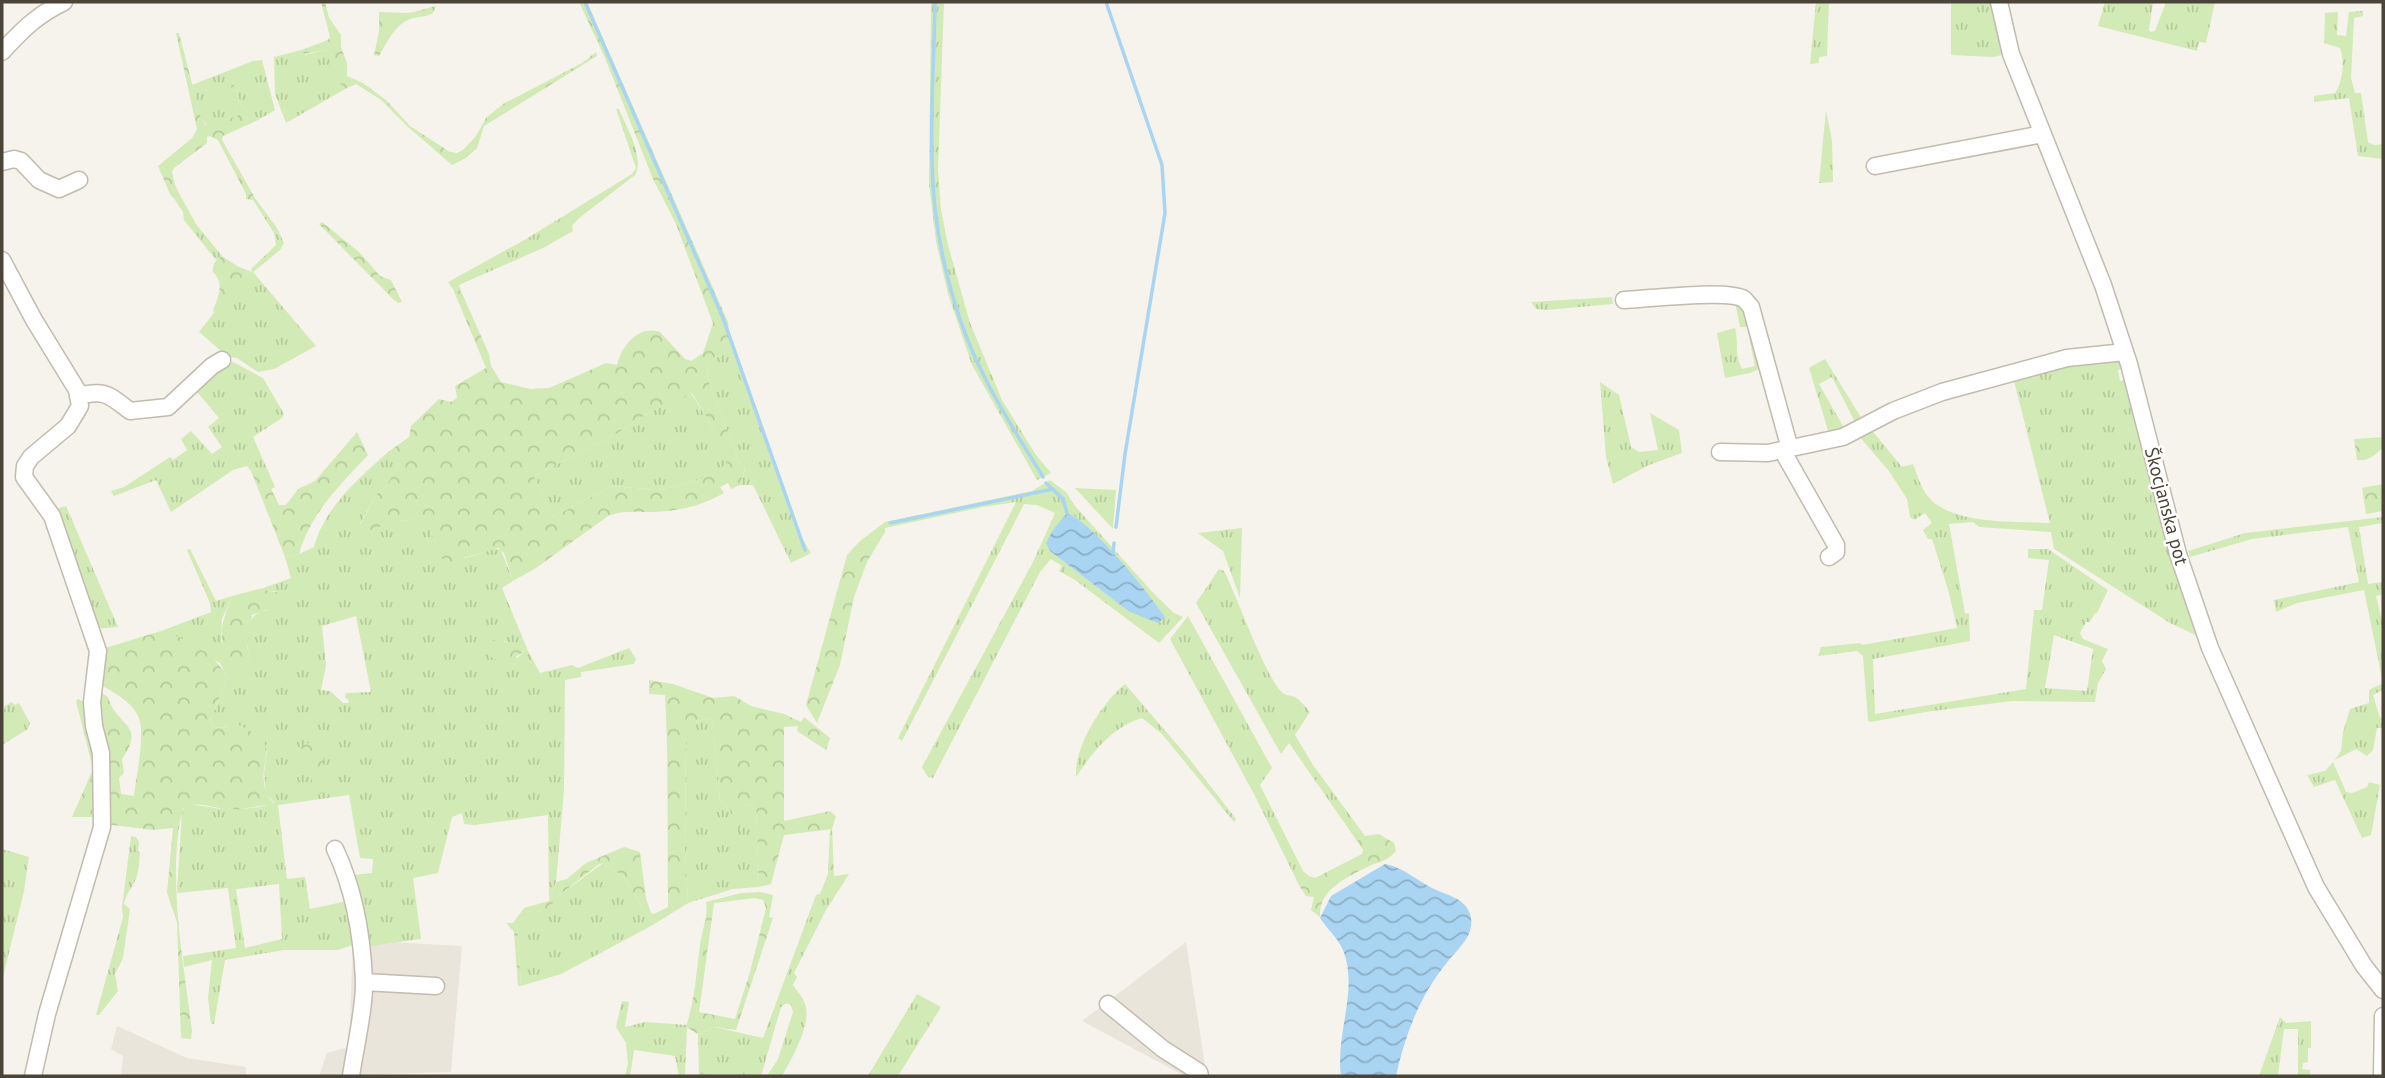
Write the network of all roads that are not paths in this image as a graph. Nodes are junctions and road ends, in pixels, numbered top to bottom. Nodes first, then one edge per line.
1 (64, 2) edge
2 (1999, 2) edge
3 (2, 52) edge
4 (2043, 134) junction
5 (2, 162) edge
6 (1875, 166) dead end
7 (79, 180) dead end
8 (2, 260) edge
9 (1624, 300) dead end
10 (2124, 352) junction
11 (222, 360) dead end
12 (78, 396) junction
13 (1786, 449) junction
14 (1720, 453) dead end
15 (1829, 557) dead end
16 (335, 849) dead end
17 (364, 982) junction
18 (436, 986) dead end
19 (2383, 990) edge
20 (1108, 1004) dead end
21 (2383, 1016) edge
22 (33, 1076) edge
23 (352, 1076) edge
24 (1200, 1076) edge
25 (2382, 1076) edge

1 - 3 street
2 - 4 street, Škocjanska pot
4 - 6 street
4 - 10 street, Škocjanska pot
5 - 7 street
8 - 12 street
9 - 13 street
10 - 13 street
10 - 19 street, Škocjanska pot
11 - 12 street
12 - 22 street
13 - 14 street
13 - 15 street
16 - 17 street
17 - 18 street
17 - 23 street
20 - 24 street
21 - 25 street

